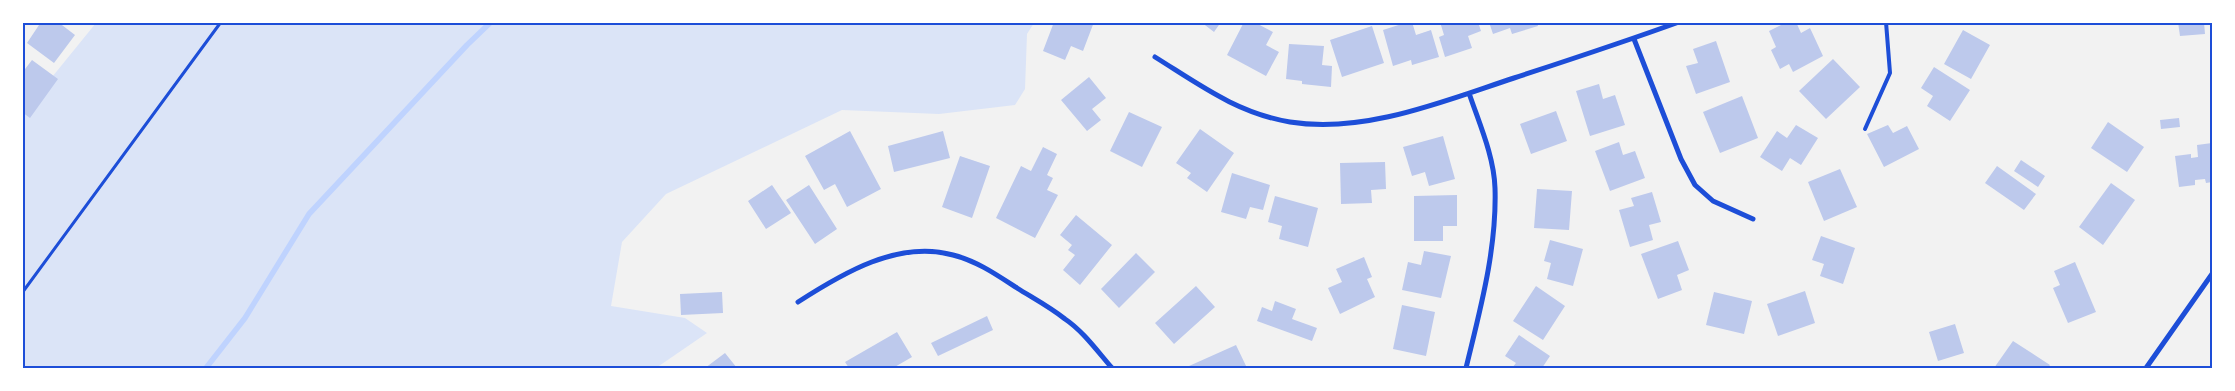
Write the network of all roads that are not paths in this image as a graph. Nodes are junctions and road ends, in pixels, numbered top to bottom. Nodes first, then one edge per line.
1 (1679, 22) edge
2 (1893, 22) edge
3 (1886, 23) edge
4 (1634, 38) junction
5 (1155, 57) dead end
6 (1469, 93) junction
7 (1864, 129) dead end
8 (1753, 219) dead end
9 (2212, 274) edge
10 (798, 302) dead end
11 (1112, 368) edge
12 (1466, 368) edge
13 (2146, 368) edge

1 - 4 street
2 - 3 lane
3 - 7 lane
4 - 6 street
4 - 8 street
5 - 6 street
6 - 12 street
9 - 13 street
10 - 11 street

